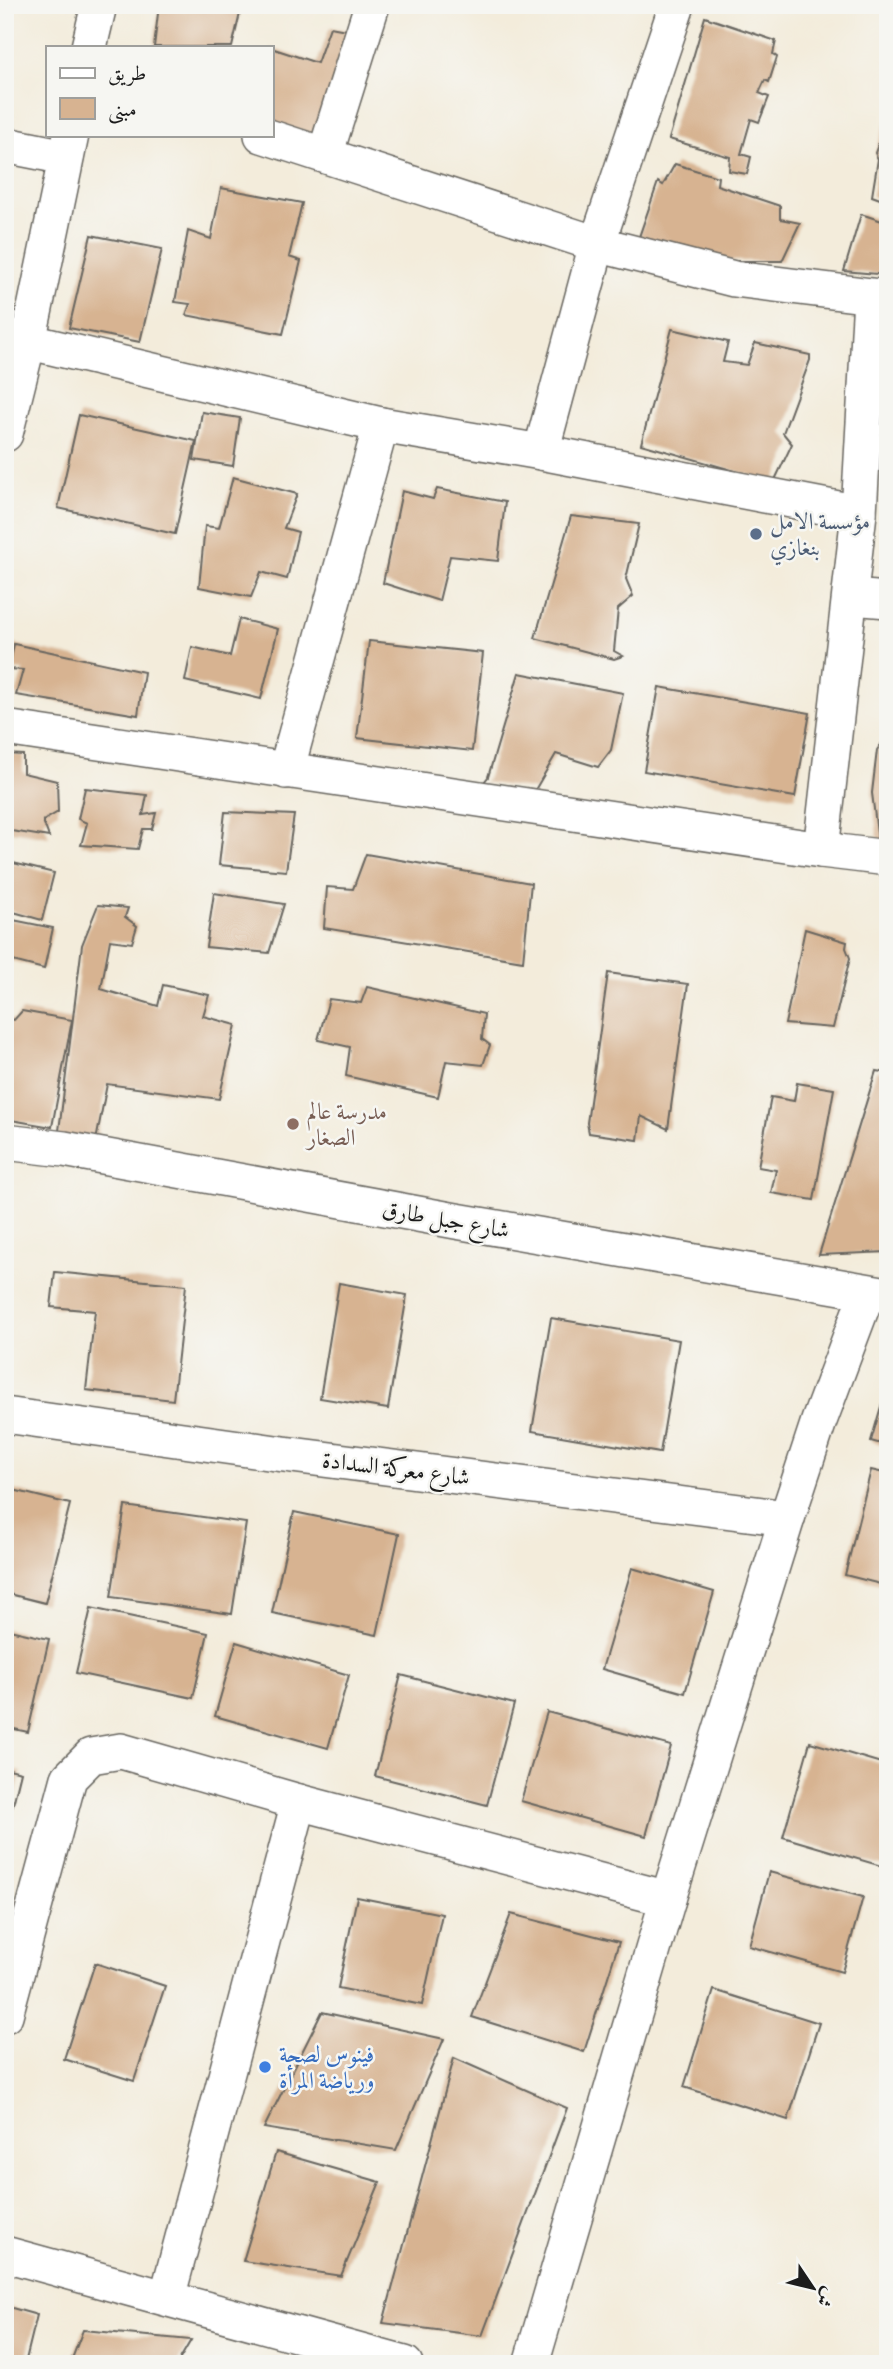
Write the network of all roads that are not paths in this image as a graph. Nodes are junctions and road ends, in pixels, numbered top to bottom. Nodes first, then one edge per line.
1 (99, 5) edge
2 (372, 5) edge
3 (677, 5) edge
4 (89, 46) edge
5 (265, 136) edge
6 (5, 145) edge
7 (68, 146) edge
8 (325, 155) junction
9 (597, 244) junction
10 (879, 297) edge
11 (17, 339) edge
12 (381, 425) junction
13 (5, 433) edge
14 (541, 452) junction
15 (859, 513) junction
16 (851, 597) junction
17 (888, 600) edge
18 (5, 728) edge
19 (286, 771) junction
20 (821, 850) junction
21 (888, 858) edge
22 (5, 1142) edge
23 (878, 1294) edge
24 (5, 1415) edge
25 (787, 1518) junction
26 (299, 1802) junction
27 (668, 1899) junction
28 (5, 2015) edge
29 (5, 2254) edge
30 (167, 2298) junction
31 (405, 2364) edge
32 (531, 2364) edge

1 - 4 street
2 - 8 street
3 - 9 street
5 - 8 street
6 - 7 street
7 - 11 street
8 - 9 street
9 - 10 street
9 - 14 street
10 - 15 street
11 - 12 street
11 - 13 street
12 - 14 street
12 - 19 street
14 - 15 street
15 - 16 street
16 - 17 street
16 - 20 street
18 - 19 street
19 - 20 street
20 - 21 street
22 - 23 street, شارع جبل طارق
23 - 25 street
24 - 25 street, شارع معركة السدادة
25 - 27 street
26 - 27 street
26 - 28 street
26 - 30 street
27 - 32 street
29 - 30 street
30 - 31 street

